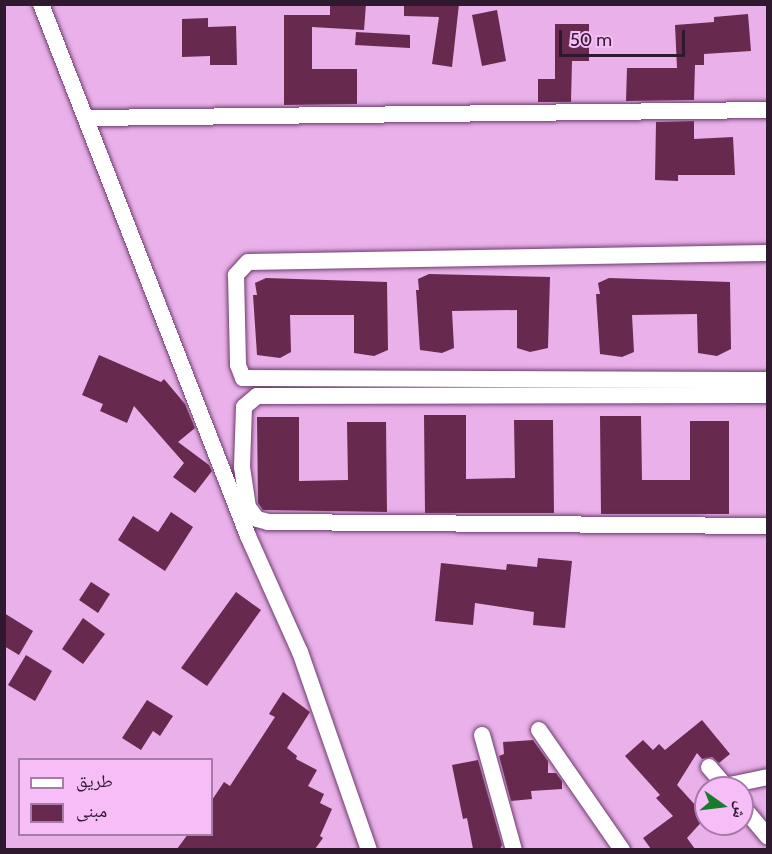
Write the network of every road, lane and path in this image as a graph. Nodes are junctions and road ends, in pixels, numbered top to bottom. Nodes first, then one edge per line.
1 (41, 4) edge
2 (768, 110) edge
3 (86, 118) junction
4 (768, 253) edge
5 (768, 380) edge
6 (768, 395) edge
7 (768, 526) edge
8 (539, 730) dead end
9 (482, 735) dead end
10 (709, 766) dead end
11 (717, 776) edge
12 (754, 820) edge
13 (768, 837) edge
14 (369, 849) edge
15 (514, 849) edge
16 (622, 849) edge

1 - 3 street
2 - 3 street
3 - 14 street
4 - 5 street
6 - 7 street
8 - 16 street
9 - 15 street
10 - 11 street
12 - 13 street

